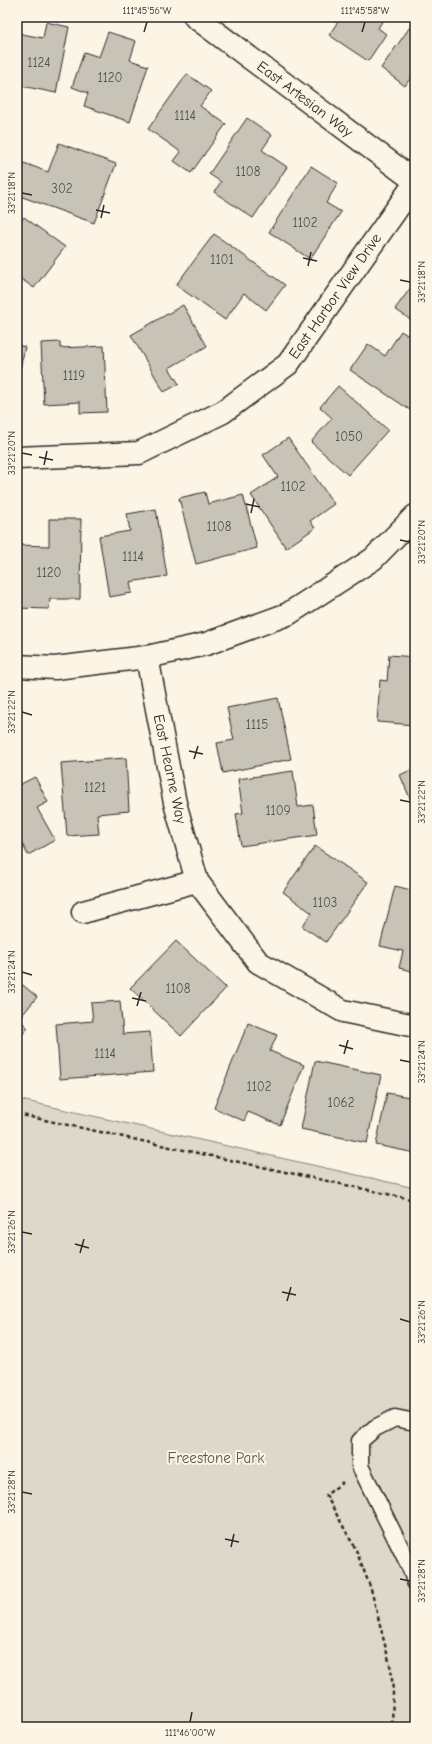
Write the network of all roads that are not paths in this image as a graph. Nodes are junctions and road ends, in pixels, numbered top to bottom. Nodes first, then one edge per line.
1 (195, 17) edge
2 (415, 182) edge
3 (17, 458) edge
4 (415, 516) edge
5 (147, 657) junction
6 (17, 666) edge
7 (197, 881) junction
8 (83, 912) dead end
9 (415, 1026) edge
10 (415, 1422) edge
11 (415, 1582) edge

1 - 2 street, East Artesian Way
2 - 3 street, East Harbor View Drive
4 - 5 street
5 - 6 street
5 - 7 street, East Hearne Way
7 - 8 street
7 - 9 street, East Hearne Way
10 - 11 lane

